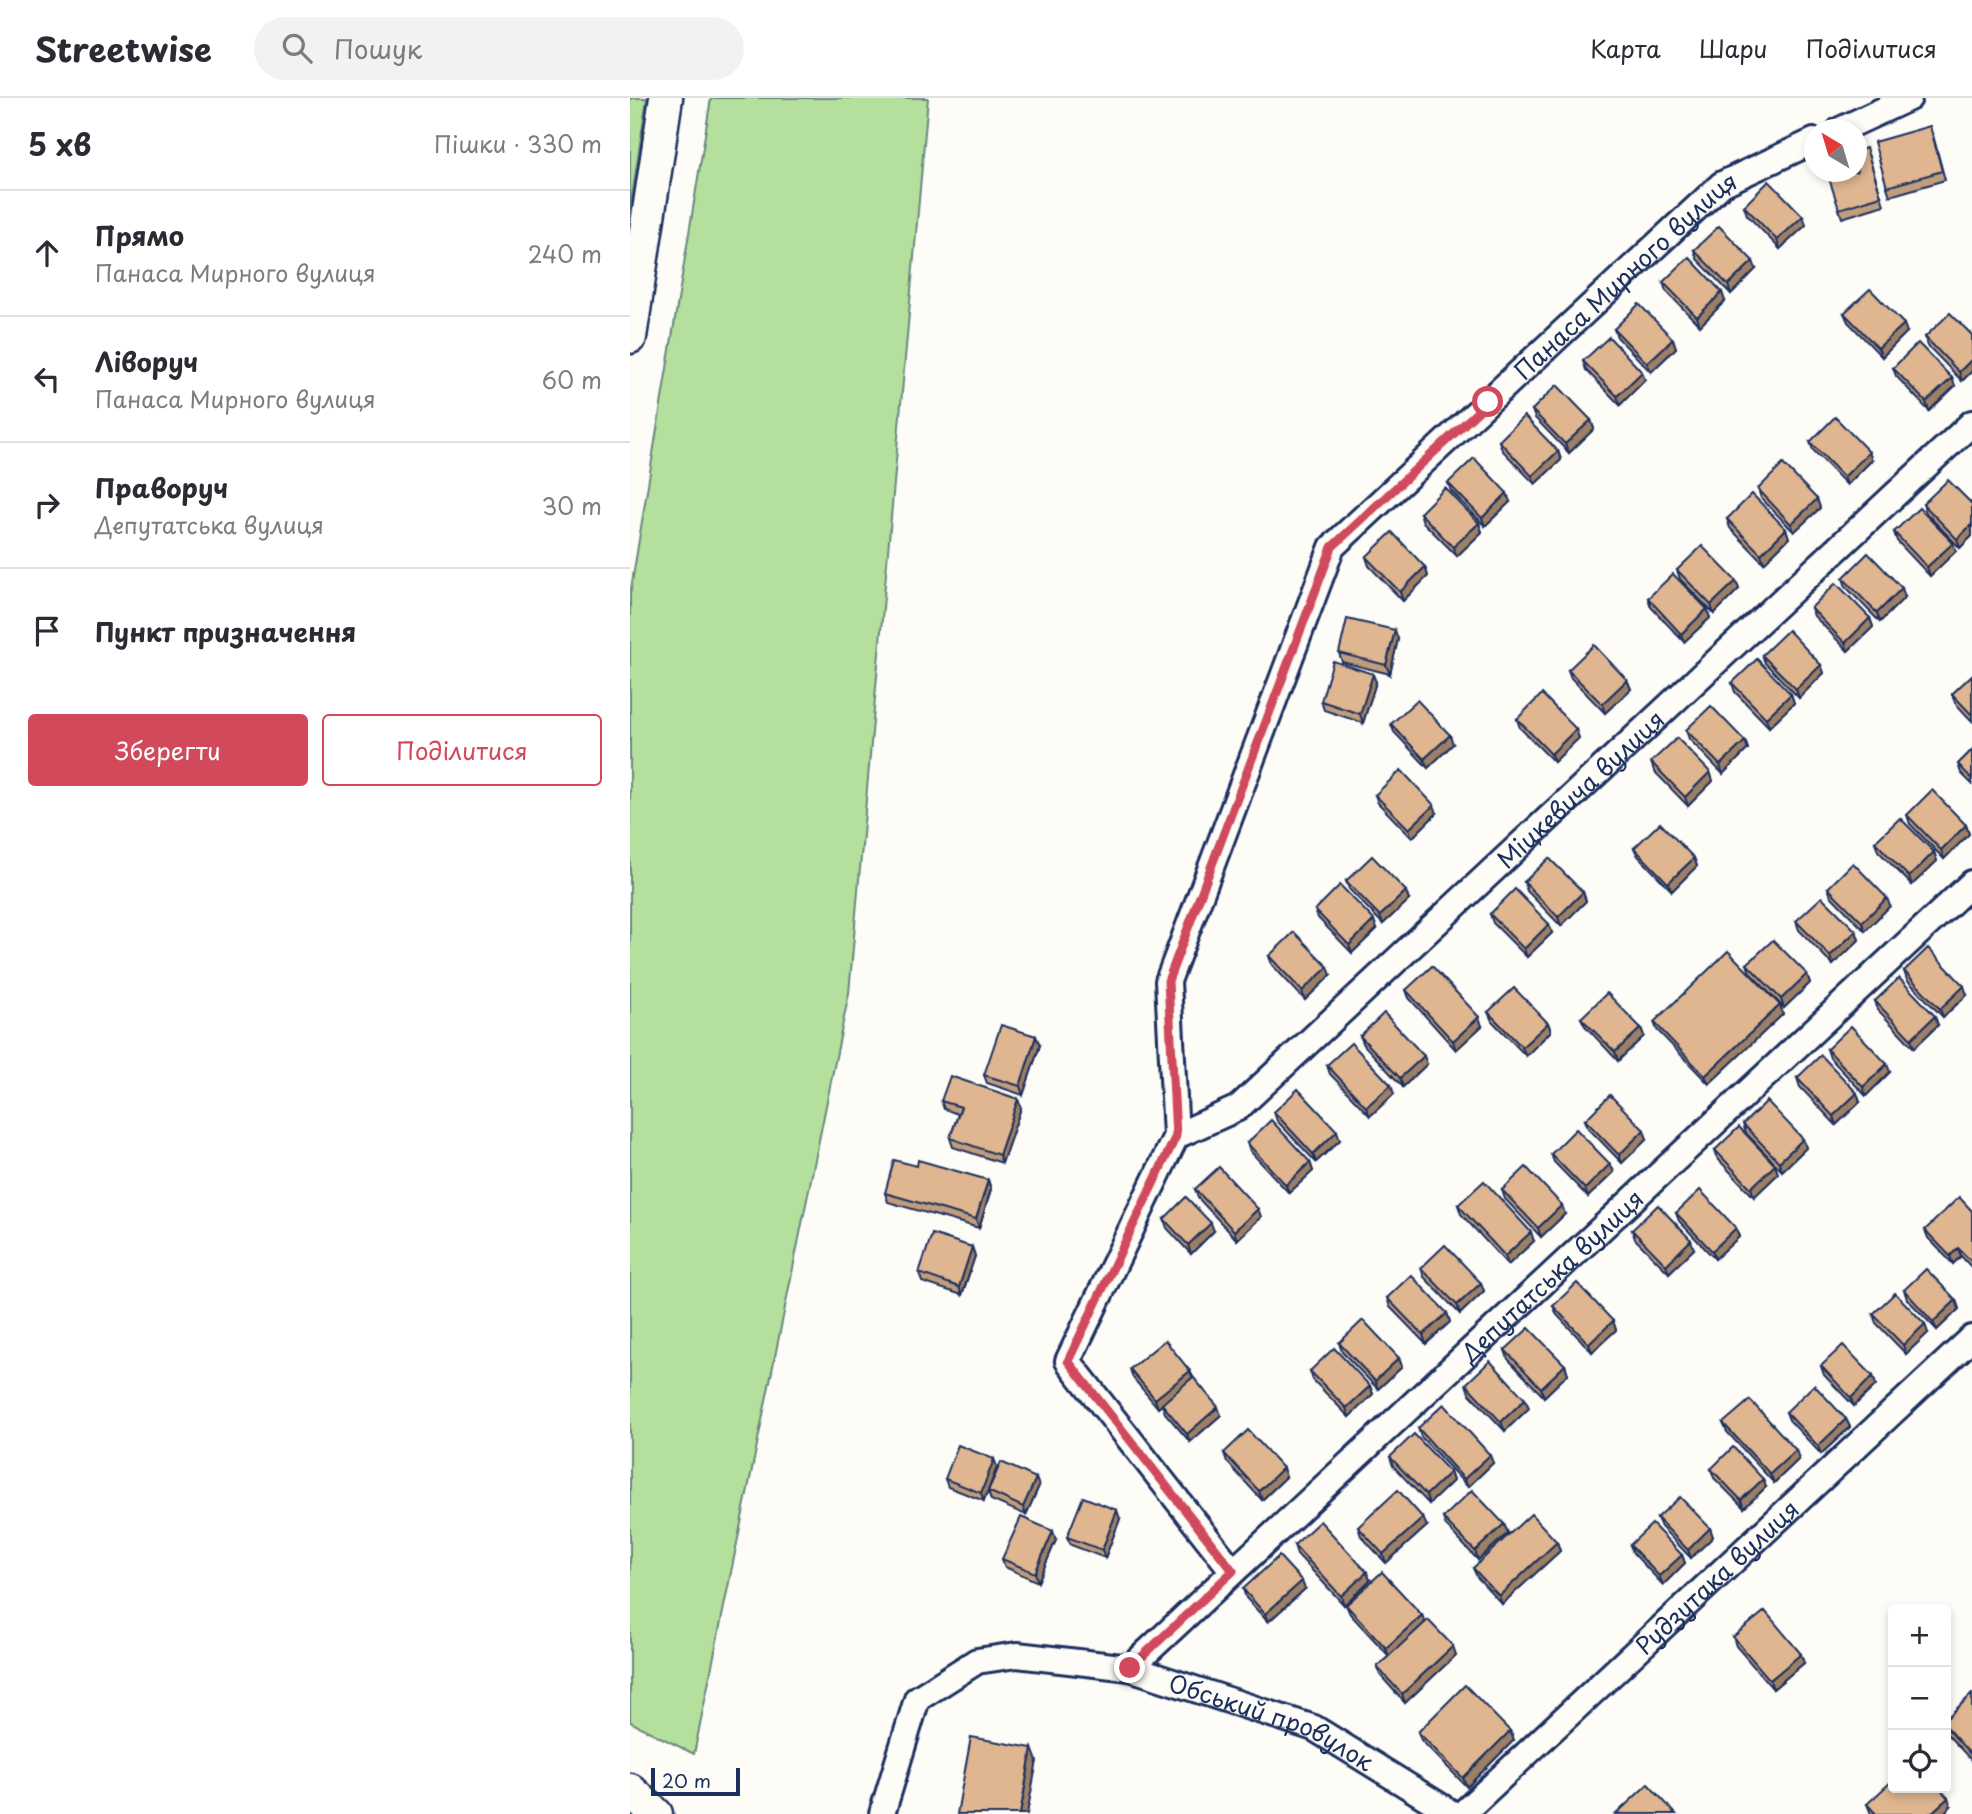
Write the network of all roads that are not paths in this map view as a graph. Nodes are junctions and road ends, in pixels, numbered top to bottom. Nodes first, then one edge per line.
1 (666, 98) edge
2 (1909, 98) edge
3 (1864, 119) edge
4 (1804, 146) edge
5 (630, 337) edge
6 (1972, 423) edge
7 (1972, 883) edge
8 (1176, 1136) junction
9 (1972, 1338) edge
10 (1233, 1571) junction
11 (1130, 1668) junction
12 (630, 1790) edge
13 (656, 1814) edge
14 (882, 1814) edge
15 (1452, 1814) edge
16 (1462, 1814) edge

1 - 5 street
2 - 3 street
4 - 8 street, Панаса Мирного вулиця
6 - 8 street, Міцкевича вулиця
7 - 10 street, Депутатська вулиця
8 - 10 street, Панаса Мирного вулиця
9 - 16 street, Рудзутака вулиця
10 - 11 street, Депутатська вулиця
11 - 14 street, Обський провулок
11 - 15 street, Обський провулок
12 - 13 street

